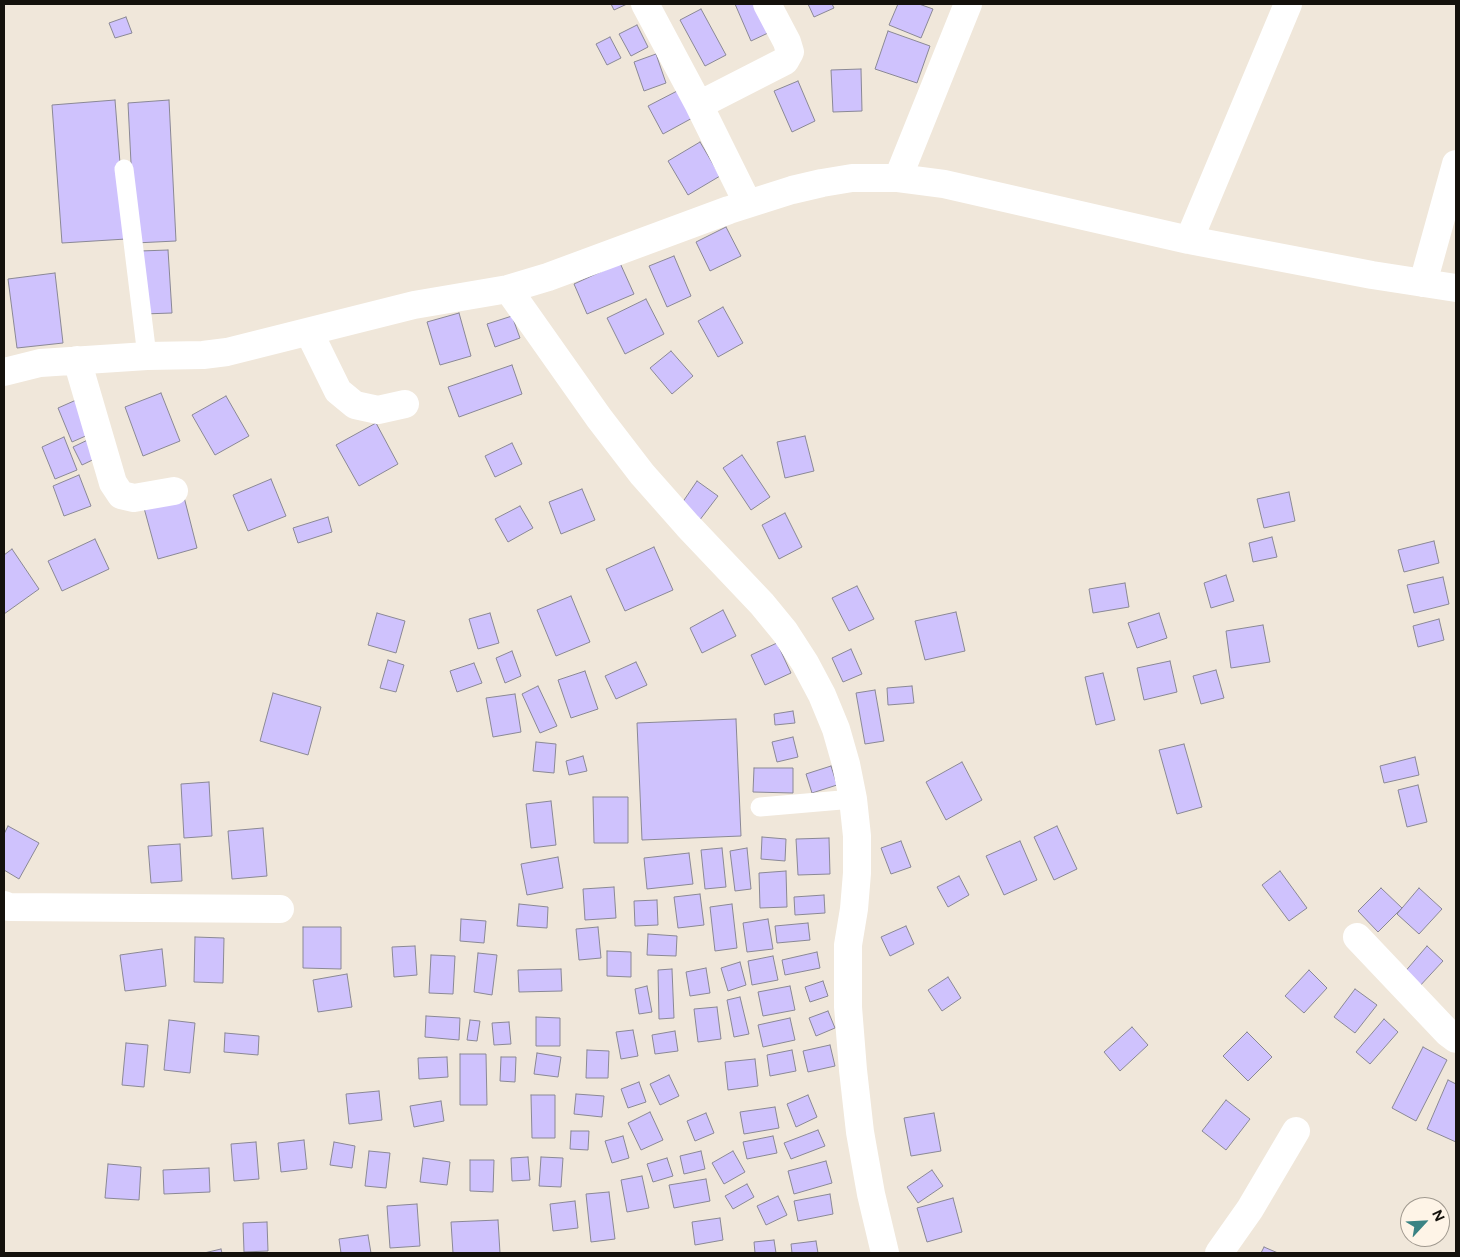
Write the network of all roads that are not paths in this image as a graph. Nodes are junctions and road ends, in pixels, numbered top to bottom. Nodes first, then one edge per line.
1 (645, 4) edge
2 (767, 4) edge
3 (968, 4) edge
4 (1288, 4) edge
5 (699, 105) junction
6 (1456, 164) edge
7 (124, 169) dead end
8 (898, 178) junction
9 (748, 204) junction
10 (1189, 240) junction
11 (1423, 283) junction
12 (1456, 288) edge
13 (508, 289) junction
14 (309, 332) junction
15 (147, 356) junction
16 (77, 360) junction
17 (4, 372) edge
18 (405, 404) dead end
19 (174, 491) dead end
20 (853, 799) junction
21 (760, 807) dead end
22 (4, 905) edge
23 (280, 909) dead end
24 (1357, 937) dead end
25 (1456, 1039) edge
26 (1296, 1131) dead end
27 (884, 1253) edge
28 (1219, 1253) edge

1 - 5 street
2 - 5 street
3 - 8 street
4 - 10 street
5 - 9 street
6 - 11 street
7 - 15 lane
8 - 9 street
8 - 10 street
9 - 13 street
10 - 11 street
11 - 12 street
13 - 14 street
13 - 20 street
14 - 15 street
14 - 18 street
15 - 16 street
16 - 17 street
16 - 19 street
20 - 21 lane
20 - 27 street
22 - 23 street
24 - 25 street
26 - 28 street

